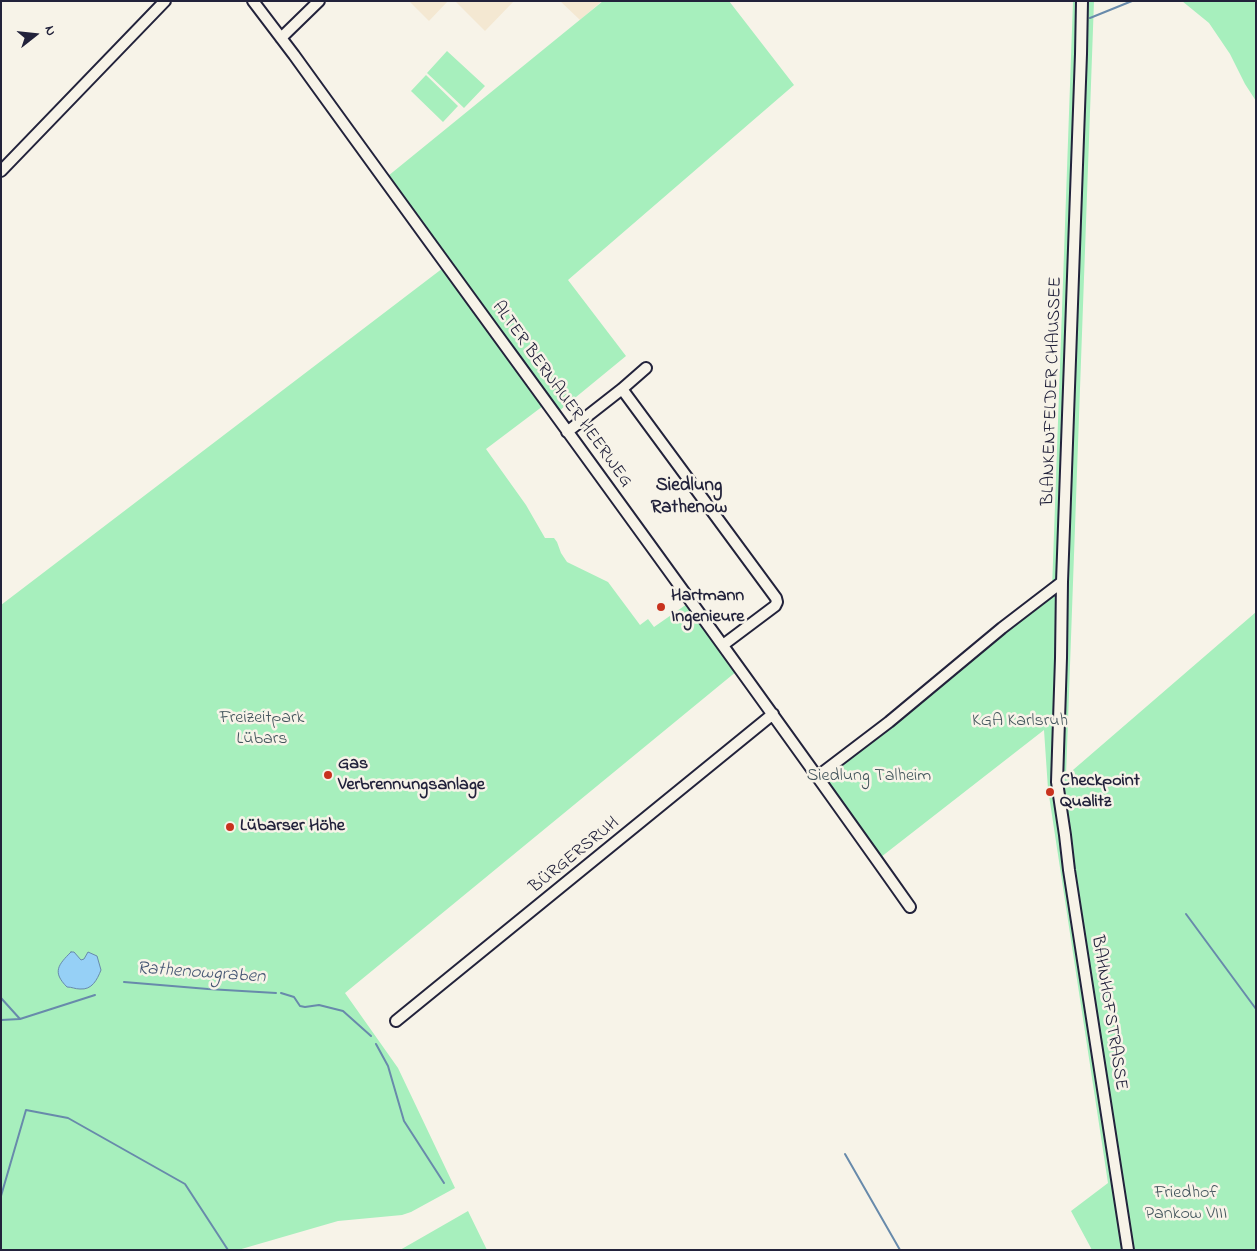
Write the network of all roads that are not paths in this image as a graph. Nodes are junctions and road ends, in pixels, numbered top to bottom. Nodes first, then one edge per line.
1 (165, 1) edge
2 (253, 1) edge
3 (319, 1) edge
4 (1082, 1) edge
5 (281, 38) junction
6 (1, 171) edge
7 (646, 368) dead end
8 (622, 389) junction
9 (567, 432) junction
10 (1062, 582) junction
11 (723, 645) junction
12 (773, 714) junction
13 (818, 776) junction
14 (1057, 782) joint
15 (910, 907) dead end
16 (396, 1021) dead end
17 (1128, 1250) edge

1 - 6 street
2 - 5 street, ALTER BERNAUER HEERWEG
3 - 5 street
4 - 10 street, BLANKENFELDER CHAUSSEE
5 - 9 street, ALTER BERNAUER HEERWEG
7 - 8 street
8 - 9 street
8 - 11 street
9 - 11 street, ALTER BERNAUER HEERWEG
10 - 13 street
10 - 14 street, BLANKENFELDER CHAUSSEE
11 - 12 street, ALTER BERNAUER HEERWEG
12 - 13 street, ALTER BERNAUER HEERWEG
12 - 16 street, BÜRGERSRUH
13 - 15 street, ALTER BERNAUER HEERWEG
14 - 17 street, BAHNHOFSTRASSE

